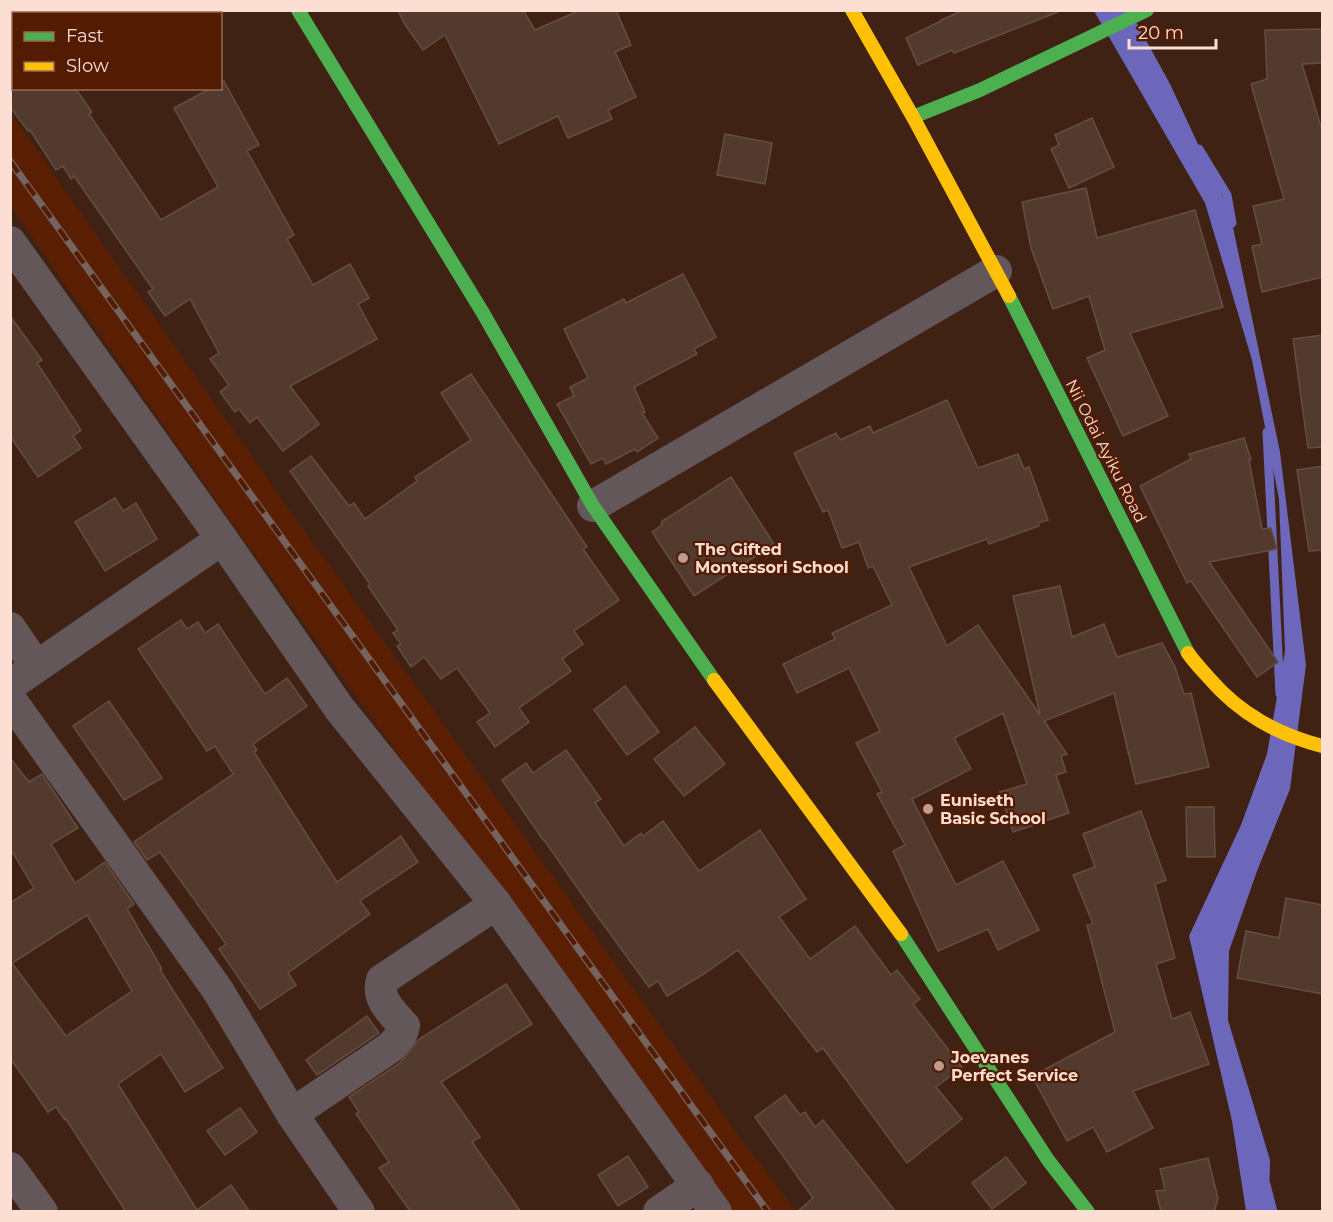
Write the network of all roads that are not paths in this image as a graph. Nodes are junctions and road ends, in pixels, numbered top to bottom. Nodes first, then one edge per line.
1 (298, 10) edge
2 (852, 10) edge
3 (1146, 11) edge
4 (914, 117) junction
5 (10, 242) edge
6 (996, 271) junction
7 (593, 506) junction
8 (222, 539) junction
9 (10, 628) edge
10 (36, 666) junction
11 (10, 685) edge
12 (10, 699) edge
13 (1323, 746) edge
14 (496, 904) junction
15 (292, 1114) junction
16 (10, 1168) edge
17 (698, 1185) junction
18 (42, 1212) edge
19 (359, 1212) edge
20 (659, 1212) edge
21 (716, 1212) edge
22 (1088, 1212) edge

1 - 7 street
2 - 4 street, Nii Odai Ayiku Road
3 - 4 street
4 - 6 street, Nii Odai Ayiku Road
5 - 8 street
6 - 7 street
6 - 13 street, Nii Odai Ayiku Road
7 - 22 street
8 - 10 street
8 - 14 street
9 - 10 street
10 - 11 street
12 - 15 street
14 - 15 street
14 - 17 street
15 - 19 street
16 - 18 street
17 - 20 street
17 - 21 street

